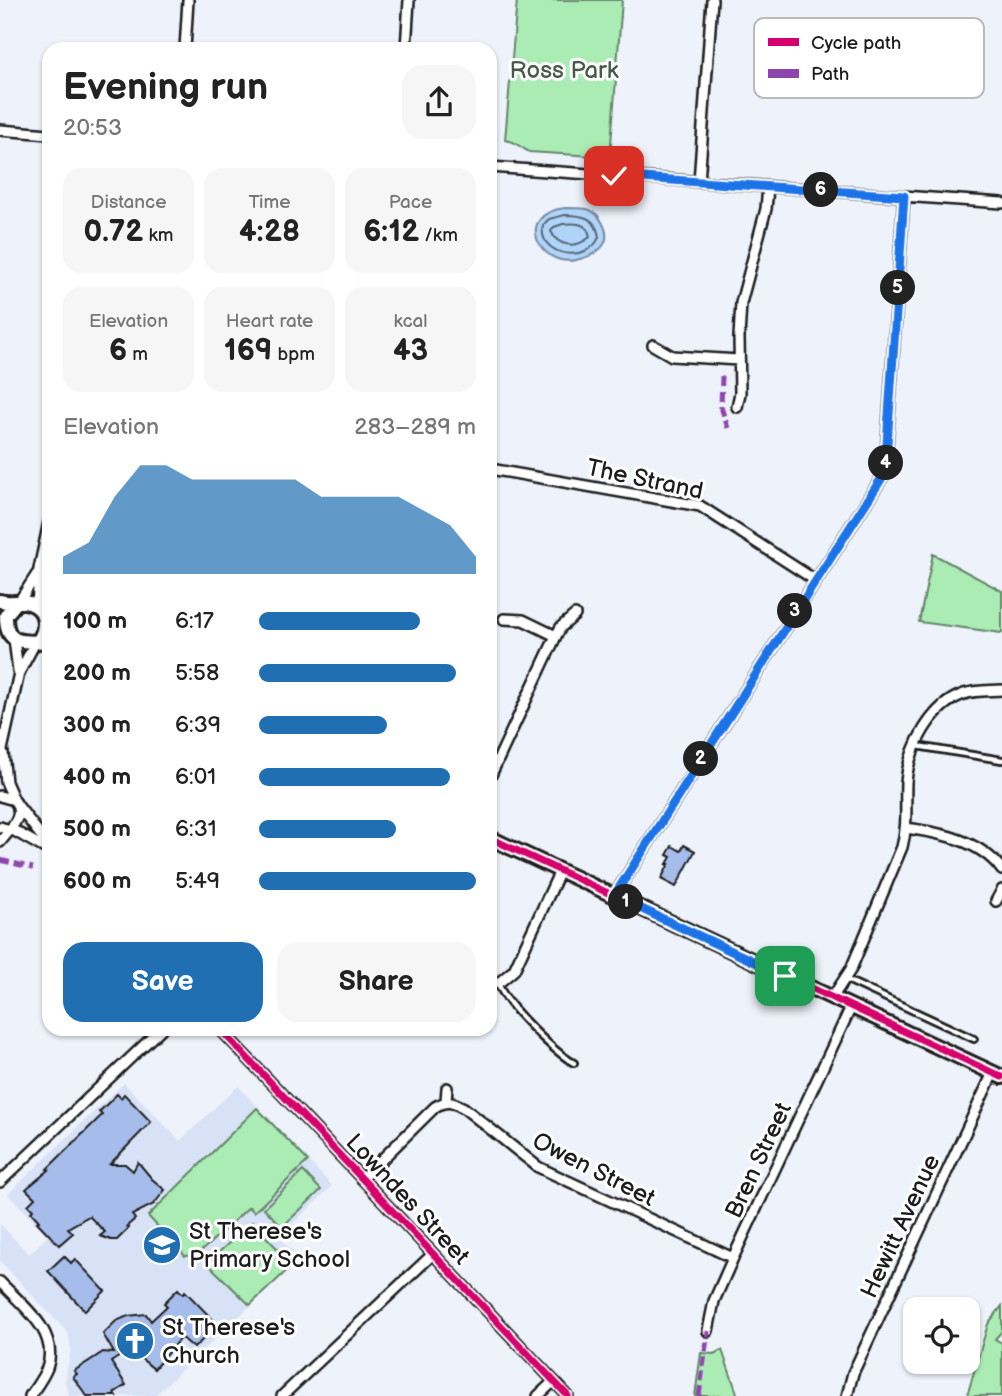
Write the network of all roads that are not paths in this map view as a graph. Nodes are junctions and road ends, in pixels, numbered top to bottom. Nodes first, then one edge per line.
1 (188, 0) edge
2 (409, 0) edge
3 (712, 0) edge
4 (185, 42) edge
5 (406, 42) edge
6 (0, 130) edge
7 (42, 133) edge
8 (497, 168) edge
9 (699, 182) junction
10 (768, 187) junction
11 (904, 196) junction
12 (1002, 203) edge
13 (653, 345) dead end
14 (739, 360) junction
15 (737, 407) dead end
16 (497, 471) edge
17 (42, 555) edge
18 (39, 569) junction
19 (815, 580) junction
20 (0, 601) edge
21 (17, 603) junction
22 (42, 605) edge
23 (575, 615) dead end
24 (42, 616) edge
25 (504, 619) dead end
26 (7, 628) edge
27 (556, 636) junction
28 (41, 642) edge
29 (19, 673) junction
30 (1002, 690) edge
31 (916, 746) junction
32 (1, 756) edge
33 (1002, 760) edge
34 (497, 762) edge
35 (0, 796) edge
36 (16, 802) junction
37 (0, 827) edge
38 (906, 828) junction
39 (11, 830) junction
40 (42, 839) edge
41 (497, 841) edge
42 (0, 842) edge
43 (42, 846) edge
44 (1002, 870) edge
45 (560, 871) junction
46 (1002, 890) edge
47 (614, 896) junction
48 (996, 901) dead end
49 (845, 979) junction
50 (497, 982) edge
51 (497, 988) edge
52 (832, 998) junction
53 (851, 1007) junction
54 (154, 1036) edge
55 (227, 1036) edge
56 (974, 1039) dead end
57 (574, 1063) dead end
58 (998, 1075) edge
59 (447, 1088) dead end
60 (446, 1101) junction
61 (362, 1179) junction
62 (0, 1182) edge
63 (433, 1254) junction
64 (733, 1258) junction
65 (0, 1282) edge
66 (708, 1331) dead end
67 (554, 1381) junction
68 (30, 1396) edge
69 (282, 1396) edge
70 (538, 1396) edge
71 (568, 1396) edge
72 (847, 1396) edge

1 - 4 street
2 - 5 street
3 - 9 street
6 - 7 street
8 - 9 street
9 - 10 street
10 - 11 street
10 - 14 street
11 - 12 street
11 - 19 street
13 - 14 street
14 - 15 street
16 - 19 street, The Strand
17 - 18 street
18 - 21 street
18 - 22 street
19 - 47 street
20 - 21 street
21 - 24 street
21 - 26 street
23 - 27 street
25 - 27 street
26 - 28 street
26 - 29 street
27 - 34 street
28 - 29 street
29 - 32 street
30 - 31 street
31 - 33 lane
31 - 38 street
32 - 36 street
35 - 36 street
36 - 39 street
36 - 40 street
37 - 39 street
38 - 44 street
38 - 49 street
39 - 42 street
39 - 43 street
41 - 45 street
45 - 47 street
45 - 50 street
46 - 48 street
47 - 52 street
49 - 52 street
49 - 56 lane
51 - 57 lane
52 - 53 street
53 - 58 street
53 - 64 street, Bren Street
54 - 62 street
55 - 61 street, Lowndes Street
58 - 72 street, Hewitt Avenue
59 - 60 street
60 - 61 street
60 - 64 street, Owen Street
61 - 63 street, Lowndes Street
63 - 67 street, Lowndes Street
63 - 69 street
64 - 66 street, Bren Street
65 - 68 street
67 - 70 street
67 - 71 street, Lowndes Street

